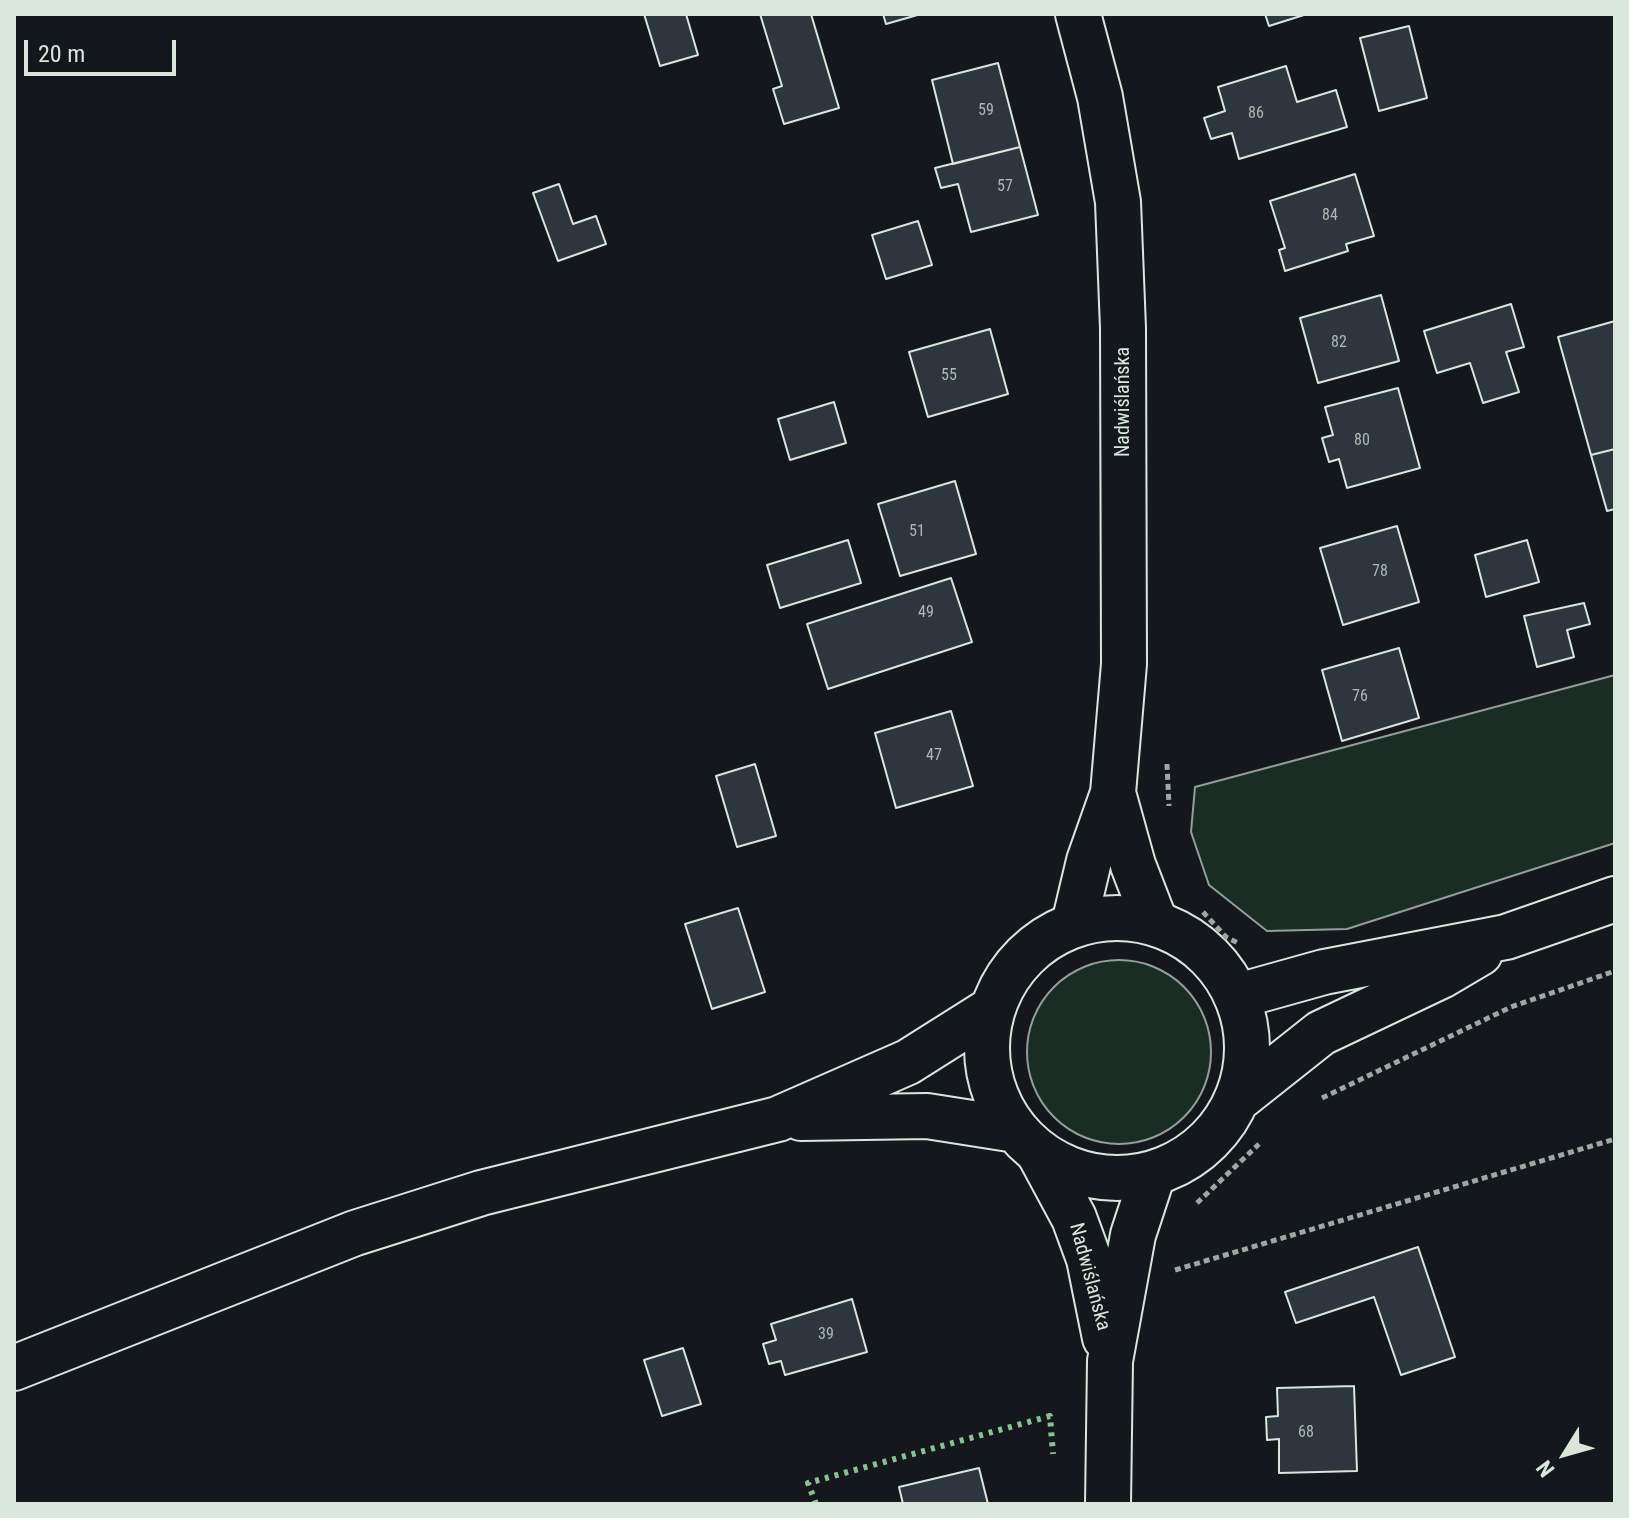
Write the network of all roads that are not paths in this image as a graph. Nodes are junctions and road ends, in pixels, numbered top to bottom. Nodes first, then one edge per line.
1 (1078, 14) edge
2 (1113, 793) junction
3 (1615, 899) edge
4 (1155, 922) junction
5 (1074, 924) junction
6 (1506, 937) junction
7 (1238, 996) junction
8 (992, 1009) junction
9 (1239, 1098) junction
10 (778, 1119) junction
11 (1027, 1142) junction
12 (1153, 1174) junction
13 (1110, 1361) junction
14 (14, 1368) edge
15 (1108, 1504) edge

1 - 2 main road, Nadwiślańska
2 - 4 main road, Nadwiślańska
2 - 5 main road, Nadwiślańska
3 - 6 main road
4 - 5 main road
4 - 7 main road
5 - 8 main road
6 - 7 main road
6 - 9 main road
7 - 9 main road
8 - 10 main road
8 - 11 main road
9 - 12 main road
10 - 11 main road
10 - 14 main road
11 - 12 main road
11 - 13 main road, Nadwiślańska
12 - 13 main road, Nadwiślańska
13 - 15 main road, Nadwiślańska

